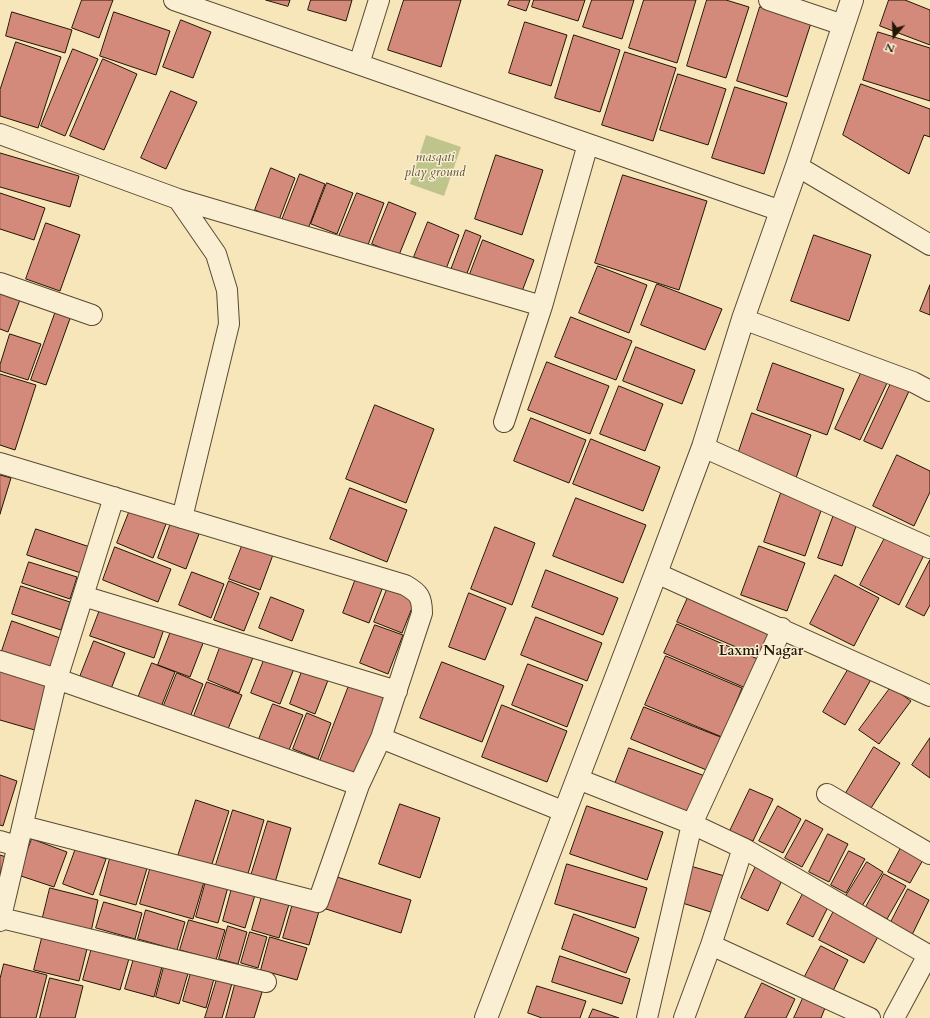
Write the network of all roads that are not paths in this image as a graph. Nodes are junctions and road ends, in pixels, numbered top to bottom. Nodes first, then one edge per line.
1 (174, 0) edge
2 (379, 0) edge
3 (769, 0) edge
4 (852, 0) edge
5 (843, 25) junction
6 (359, 64) junction
7 (0, 134) edge
8 (588, 144) junction
9 (797, 166) junction
10 (178, 200) junction
11 (781, 211) junction
12 (930, 245) edge
13 (0, 283) edge
14 (542, 306) junction
15 (92, 315) dead end
16 (743, 319) junction
17 (930, 391) edge
18 (504, 422) dead end
19 (702, 448) junction
20 (0, 463) edge
21 (114, 497) junction
22 (182, 518) junction
23 (930, 548) edge
24 (656, 573) junction
25 (83, 596) junction
26 (782, 628) junction
27 (0, 661) edge
28 (57, 679) junction
29 (397, 691) junction
30 (930, 696) edge
31 (382, 738) junction
32 (578, 779) junction
33 (359, 785) junction
34 (826, 794) dead end
35 (565, 812) junction
36 (692, 824) junction
37 (23, 826) junction
38 (9, 844) edge
39 (743, 848) junction
40 (930, 854) edge
41 (1, 920) edge
42 (711, 945) junction
43 (929, 955) edge
44 (266, 982) dead end
45 (486, 1018) edge
46 (647, 1018) edge
47 (684, 1018) edge
48 (870, 1018) edge
49 (894, 1018) edge

1 - 6 street
2 - 6 street
3 - 5 street
4 - 5 street
5 - 9 street
6 - 8 street
7 - 10 street
8 - 11 street
8 - 14 street
9 - 11 street
9 - 12 street
10 - 14 street
10 - 22 street
11 - 16 street
13 - 15 street
14 - 18 street
16 - 17 street
16 - 19 street
19 - 23 street
19 - 24 street
20 - 21 street
21 - 22 street
21 - 25 street
22 - 29 street
24 - 26 street
24 - 32 street
25 - 28 street
25 - 29 street
26 - 30 street
26 - 36 street
27 - 28 street
28 - 33 street
28 - 37 street
29 - 31 street
31 - 33 street
31 - 35 street
32 - 35 street
32 - 36 street
33 - 37 street
34 - 40 street
35 - 45 street
36 - 39 street
36 - 46 street
37 - 38 street
38 - 41 street
39 - 42 street
39 - 43 street
41 - 44 street
42 - 47 street
42 - 48 street
43 - 49 street

